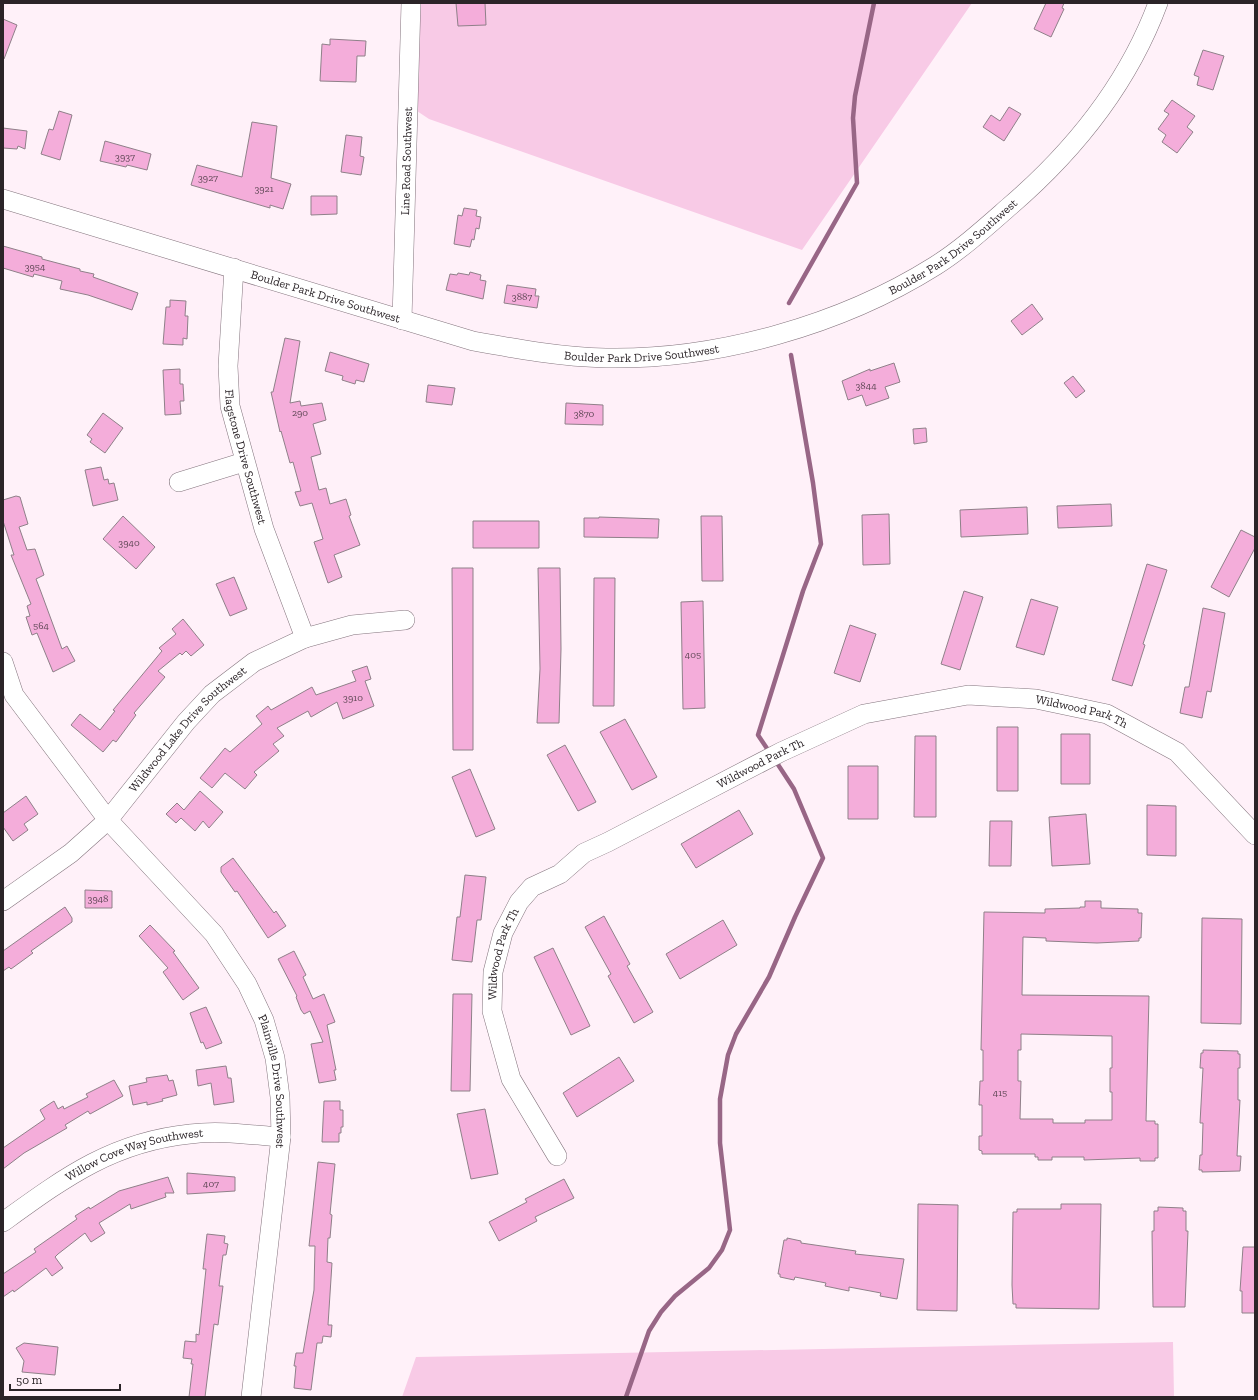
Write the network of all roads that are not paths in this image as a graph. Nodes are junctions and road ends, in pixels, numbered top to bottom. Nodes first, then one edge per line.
1 (411, 3) edge
2 (1158, 3) edge
3 (3, 199) edge
4 (234, 268) junction
5 (402, 320) junction
6 (244, 462) junction
7 (179, 482) dead end
8 (405, 620) dead end
9 (305, 638) junction
10 (3, 662) edge
11 (108, 820) junction
12 (1255, 835) edge
13 (3, 901) edge
14 (281, 1137) junction
15 (557, 1156) dead end
16 (3, 1222) edge
17 (251, 1397) edge

1 - 5 street, Line Road Southwest
2 - 5 street, Boulder Park Drive Southwest
3 - 4 street, Boulder Park Drive Southwest
4 - 5 street, Boulder Park Drive Southwest
4 - 6 street, Flagstone Drive Southwest
6 - 7 street
6 - 9 street, Flagstone Drive Southwest
8 - 9 street, Wildwood Lake Drive Southwest
9 - 11 street, Wildwood Lake Drive Southwest
10 - 11 street, Plainville Drive Southwest
11 - 13 street, Wildwood Lake Drive Southwest
11 - 14 street, Plainville Drive Southwest
12 - 15 street, Wildwood Park Th
14 - 16 street, Willow Cove Way Southwest
14 - 17 street, Plainville Drive Southwest

